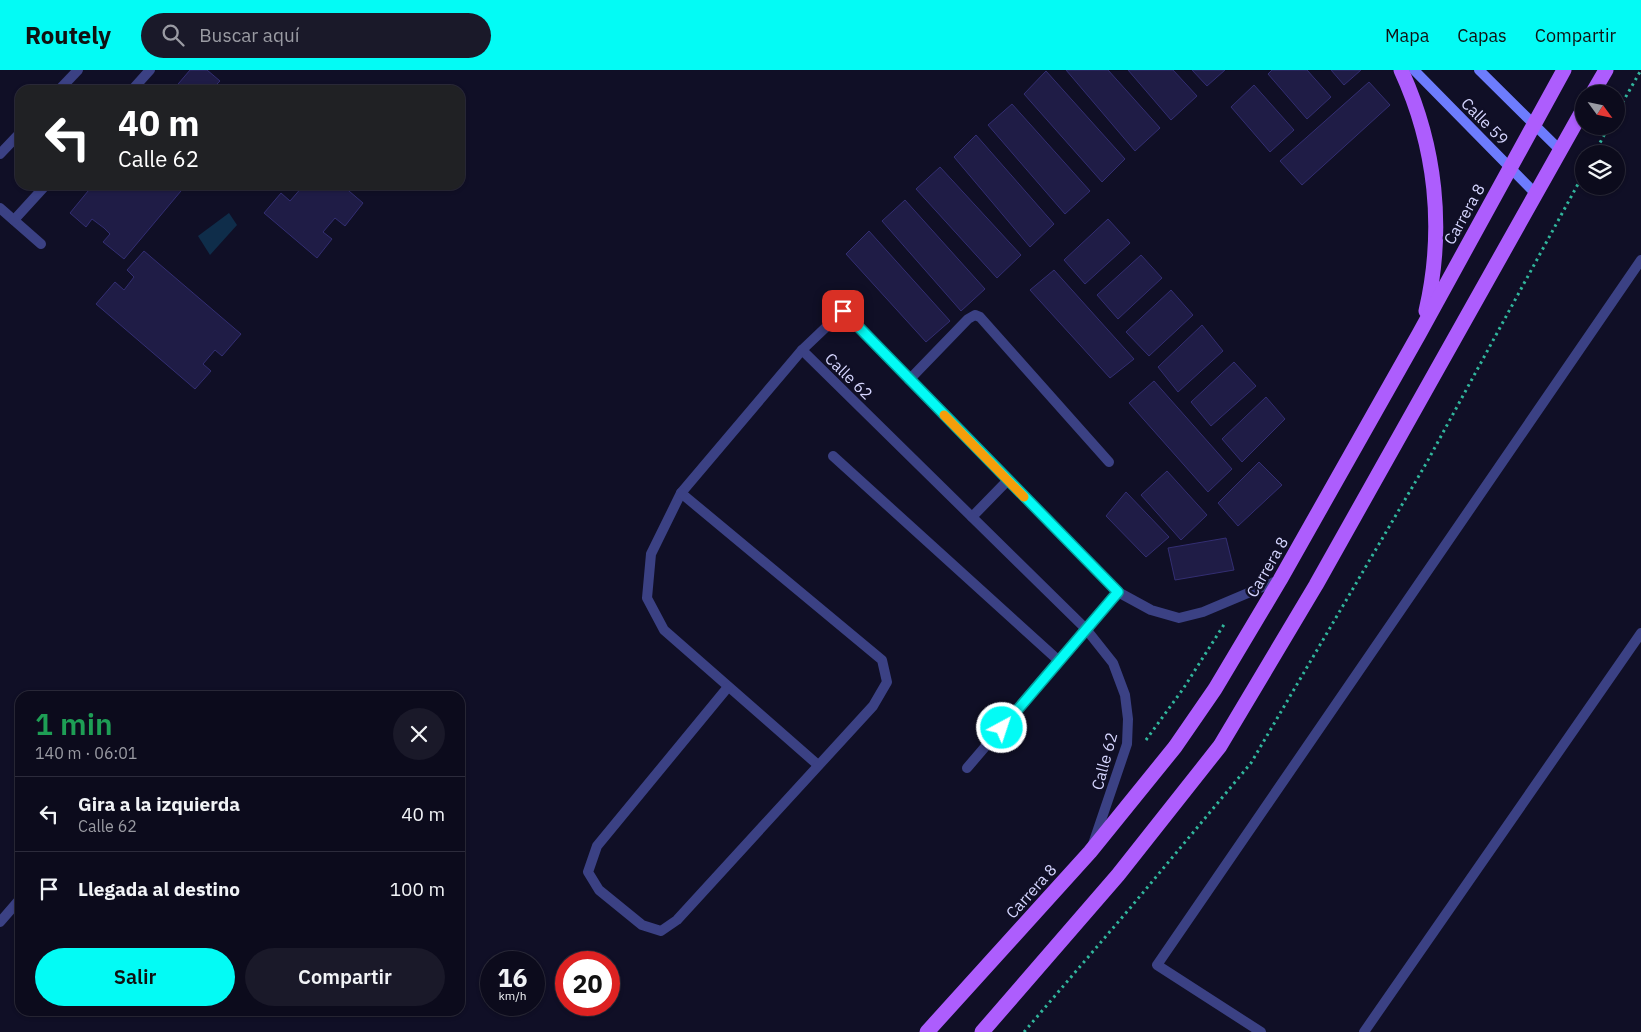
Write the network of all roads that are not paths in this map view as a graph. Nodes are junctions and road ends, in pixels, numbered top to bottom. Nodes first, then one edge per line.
1 (78, 70) edge
2 (150, 70) edge
3 (1401, 70) edge
4 (1414, 70) edge
5 (1479, 70) edge
6 (1564, 70) edge
7 (1606, 70) edge
8 (64, 85) edge
9 (136, 85) edge
10 (1597, 85) edge
11 (1534, 124) junction
12 (1575, 124) edge
13 (15, 138) edge
14 (1560, 150) junction
15 (0, 154) edge
16 (1510, 167) junction
17 (41, 190) edge
18 (1535, 193) junction
19 (0, 208) edge
20 (14, 220) junction
21 (41, 244) dead end
22 (1641, 260) edge
23 (1419, 334) junction
24 (802, 350) junction
25 (909, 380) junction
26 (833, 456) dead end
27 (1109, 462) dead end
28 (1008, 480) junction
29 (681, 493) junction
30 (972, 517) junction
31 (1280, 580) junction
32 (1118, 592) junction
33 (1086, 629) junction
34 (1641, 633) edge
35 (1058, 660) junction
36 (728, 687) junction
37 (818, 765) junction
38 (967, 768) dead end
39 (1090, 852) junction
40 (15, 905) edge
41 (0, 922) edge
42 (927, 1032) edge
43 (982, 1032) edge
44 (1261, 1032) edge
45 (1364, 1032) edge

1 - 8 street
2 - 9 street
3 - 23 main road
4 - 16 street, Calle 59
5 - 11 street, Calle 59
6 - 11 main road, Carrera 8
7 - 10 main road
11 - 14 street, Calle 59
11 - 16 main road, Carrera 8
12 - 14 main road
13 - 15 street
14 - 18 main road
16 - 18 street, Calle 59
16 - 23 main road, Carrera 8
17 - 20 street
18 - 43 main road
19 - 20 street
20 - 21 street
22 - 44 street
23 - 31 main road, Carrera 8
24 - 25 street, Calle 62
24 - 29 street
24 - 30 street, Calle 62
25 - 27 street
25 - 28 street, Calle 62
26 - 35 street
28 - 30 street
28 - 32 street, Calle 62
29 - 36 street
29 - 37 street
30 - 33 street, Calle 62
31 - 32 street, Calle 62
31 - 39 main road, Carrera 8
32 - 33 street
33 - 35 street
33 - 39 street, Calle 62
34 - 45 street
35 - 38 street
36 - 37 street
36 - 37 street
39 - 42 main road, Carrera 8
40 - 41 street

